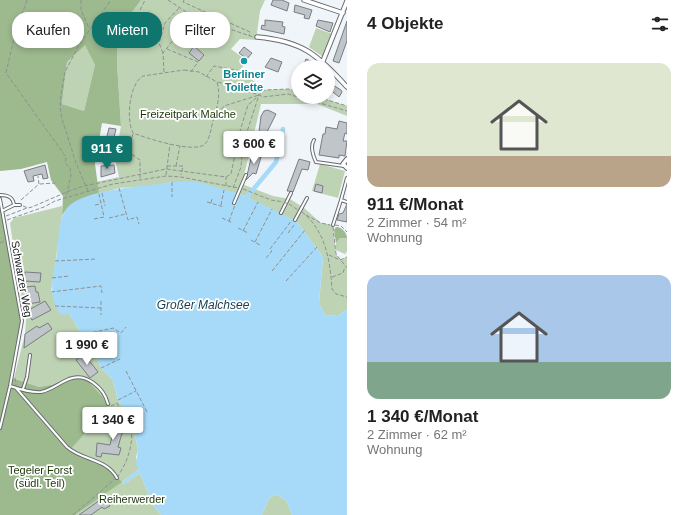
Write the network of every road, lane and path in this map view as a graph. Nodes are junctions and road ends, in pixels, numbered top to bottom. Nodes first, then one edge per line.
1 (26, 0) edge
2 (81, 0) edge
3 (111, 0) edge
4 (145, 0) edge
5 (168, 0) edge
6 (184, 0) edge
7 (304, 0) edge
8 (347, 1) edge
9 (179, 8) junction
10 (140, 10) dead end
11 (202, 11) joint
12 (186, 12) edge
13 (342, 13) junction
14 (89, 29) junction
15 (230, 30) edge
16 (249, 37) junction
17 (257, 37) joint
18 (170, 44) edge
19 (167, 48) junction
20 (163, 53) junction
21 (321, 60) edge
22 (323, 60) edge
23 (241, 71) dead end
24 (190, 72) junction
25 (164, 73) junction
26 (335, 74) edge
27 (206, 77) junction
28 (217, 82) junction
29 (347, 87) edge
30 (291, 90) edge
31 (259, 95) junction
32 (291, 95) edge
33 (335, 102) edge
34 (323, 104) edge
35 (347, 106) edge
36 (347, 111) edge
37 (214, 120) junction
38 (133, 133) junction
39 (314, 140) dead end
40 (170, 144) junction
41 (180, 146) junction
42 (347, 159) edge
43 (167, 166) junction
44 (176, 166) junction
45 (345, 167) edge
46 (166, 169) junction
47 (182, 170) junction
48 (140, 175) junction
49 (246, 175) dead end
50 (38, 176) dead end
51 (166, 176) junction
52 (181, 177) junction
53 (226, 177) junction
54 (347, 178) edge
55 (140, 181) junction
56 (172, 182) dead end
57 (55, 183) dead end
58 (39, 184) junction
59 (85, 186) junction
60 (226, 186) junction
61 (119, 188) dead end
62 (233, 188) junction
63 (240, 188) junction
64 (224, 190) dead end
65 (69, 191) junction
66 (88, 192) junction
67 (102, 193) dead end
68 (99, 194) dead end
69 (291, 194) dead end
70 (0, 195) edge
71 (172, 196) dead end
72 (66, 198) junction
73 (307, 198) dead end
74 (0, 199) edge
75 (212, 199) dead end
76 (21, 200) dead end
77 (341, 200) junction
78 (237, 201) dead end
79 (207, 202) dead end
80 (258, 202) dead end
81 (347, 202) edge
82 (211, 203) junction
83 (234, 203) dead end
84 (101, 204) junction
85 (20, 205) joint
86 (95, 205) dead end
87 (14, 206) junction
88 (105, 206) dead end
89 (221, 206) junction
90 (224, 207) dead end
91 (28, 208) junction
92 (272, 209) dead end
93 (2, 211) junction
94 (300, 211) junction
95 (281, 213) dead end
96 (126, 214) junction
97 (3, 217) junction
98 (109, 218) dead end
99 (222, 218) dead end
100 (94, 219) dead end
101 (7, 220) dead end
102 (295, 220) junction
103 (229, 221) junction
104 (233, 223) dead end
105 (139, 224) dead end
106 (332, 225) junction
107 (238, 228) dead end
108 (305, 230) dead end
109 (243, 231) junction
110 (347, 232) edge
111 (248, 233) dead end
112 (288, 233) dead end
113 (251, 240) dead end
114 (4, 241) dead end
115 (255, 242) junction
116 (0, 243) edge
117 (260, 245) dead end
118 (317, 247) dead end
119 (329, 254) junction
120 (347, 257) edge
121 (266, 258) dead end
122 (97, 259) dead end
123 (340, 260) junction
124 (55, 261) dead end
125 (345, 266) junction
126 (347, 268) edge
127 (272, 270) dead end
128 (69, 276) dead end
129 (52, 278) dead end
130 (332, 278) junction
131 (286, 281) dead end
132 (51, 292) dead end
133 (102, 293) dead end
134 (347, 297) edge
135 (101, 301) dead end
136 (55, 306) dead end
137 (101, 308) junction
138 (101, 315) dead end
139 (126, 327) dead end
140 (81, 335) dead end
141 (117, 351) dead end
142 (30, 355) dead end
143 (96, 356) dead end
144 (120, 359) dead end
145 (101, 368) dead end
146 (126, 371) dead end
147 (12, 377) junction
148 (9, 381) dead end
149 (10, 386) junction
150 (16, 388) junction
151 (23, 389) junction
152 (136, 391) junction
153 (118, 400) dead end
154 (109, 405) joint
155 (147, 412) dead end
156 (0, 428) edge
157 (117, 478) junction
158 (73, 515) edge

1 - 65 path
2 - 14 path
3 - 14 path
4 - 10 path
5 - 9 path
6 - 11 path
7 - 13 street
8 - 13 street
9 - 12 path
9 - 20 path
11 - 16 path
13 - 22 street
14 - 59 path
15 - 16 path
16 - 17 path
17 - 21 street
18 - 19 path
19 - 20 path
19 - 24 path
20 - 25 path
23 - 27 path
24 - 25 path
24 - 27 path
25 - 38 path
26 - 29 street
27 - 28 path
28 - 31 path
28 - 37 path
30 - 31 path
31 - 32 path
31 - 37 path
31 - 53 path
31 - 62 path
33 - 35 path
34 - 36 path
37 - 41 path
38 - 40 path
38 - 48 path
39 - 45 lane
40 - 41 path
40 - 43 path
41 - 44 path
42 - 45 street
43 - 44 path
43 - 46 path
44 - 47 path
46 - 47 path
46 - 48 path
46 - 51 path
47 - 52 path
47 - 53 path
48 - 55 path
48 - 59 path
49 - 63 lane
50 - 58 path
51 - 52 path
51 - 55 path
52 - 60 path
53 - 60 path
54 - 77 lane
55 - 66 path
56 - 71 path
57 - 58 path
58 - 76 path
59 - 65 path
59 - 66 path
60 - 62 path
61 - 96 path
62 - 63 path
63 - 83 lane
63 - 94 path, bridge
64 - 89 path
65 - 72 path
65 - 91 path
66 - 72 path
67 - 88 path
68 - 84 path
69 - 95 lane
70 - 87 lane
72 - 101 path
73 - 94 lane
74 - 93 lane, Schwarzer Weg
75 - 82 path
77 - 81 lane
77 - 106 lane
78 - 103 path
79 - 82 path
80 - 109 path
82 - 89 path
84 - 86 path
84 - 100 path
85 - 87 lane
85 - 91 path
87 - 93 lane
89 - 90 path
91 - 97 path
92 - 115 path
93 - 97 lane, Schwarzer Weg
94 - 102 lane
94 - 106 path
94 - 119 path
96 - 98 path
96 - 105 path
97 - 147 lane, Schwarzer Weg
99 - 103 path
102 - 112 path
102 - 121 path
103 - 104 path
106 - 110 path
106 - 123 path
107 - 109 path
108 - 127 path
109 - 111 path
113 - 115 path
114 - 116 path
115 - 117 path
118 - 131 path
119 - 123 path
119 - 130 path
120 - 123 path
122 - 124 path
123 - 125 path
125 - 126 path
125 - 130 path
128 - 129 path
130 - 134 path
132 - 133 path
135 - 137 path
136 - 137 path
137 - 138 path
139 - 140 path
141 - 143 path
142 - 151 lane
144 - 145 path
146 - 152 path
147 - 148 lane
147 - 149 lane, Schwarzer Weg
149 - 150 lane
149 - 156 lane, Schwarzer Weg
150 - 151 lane
150 - 157 lane
151 - 154 lane
152 - 153 path
152 - 155 path
154 - 157 path
157 - 158 path

